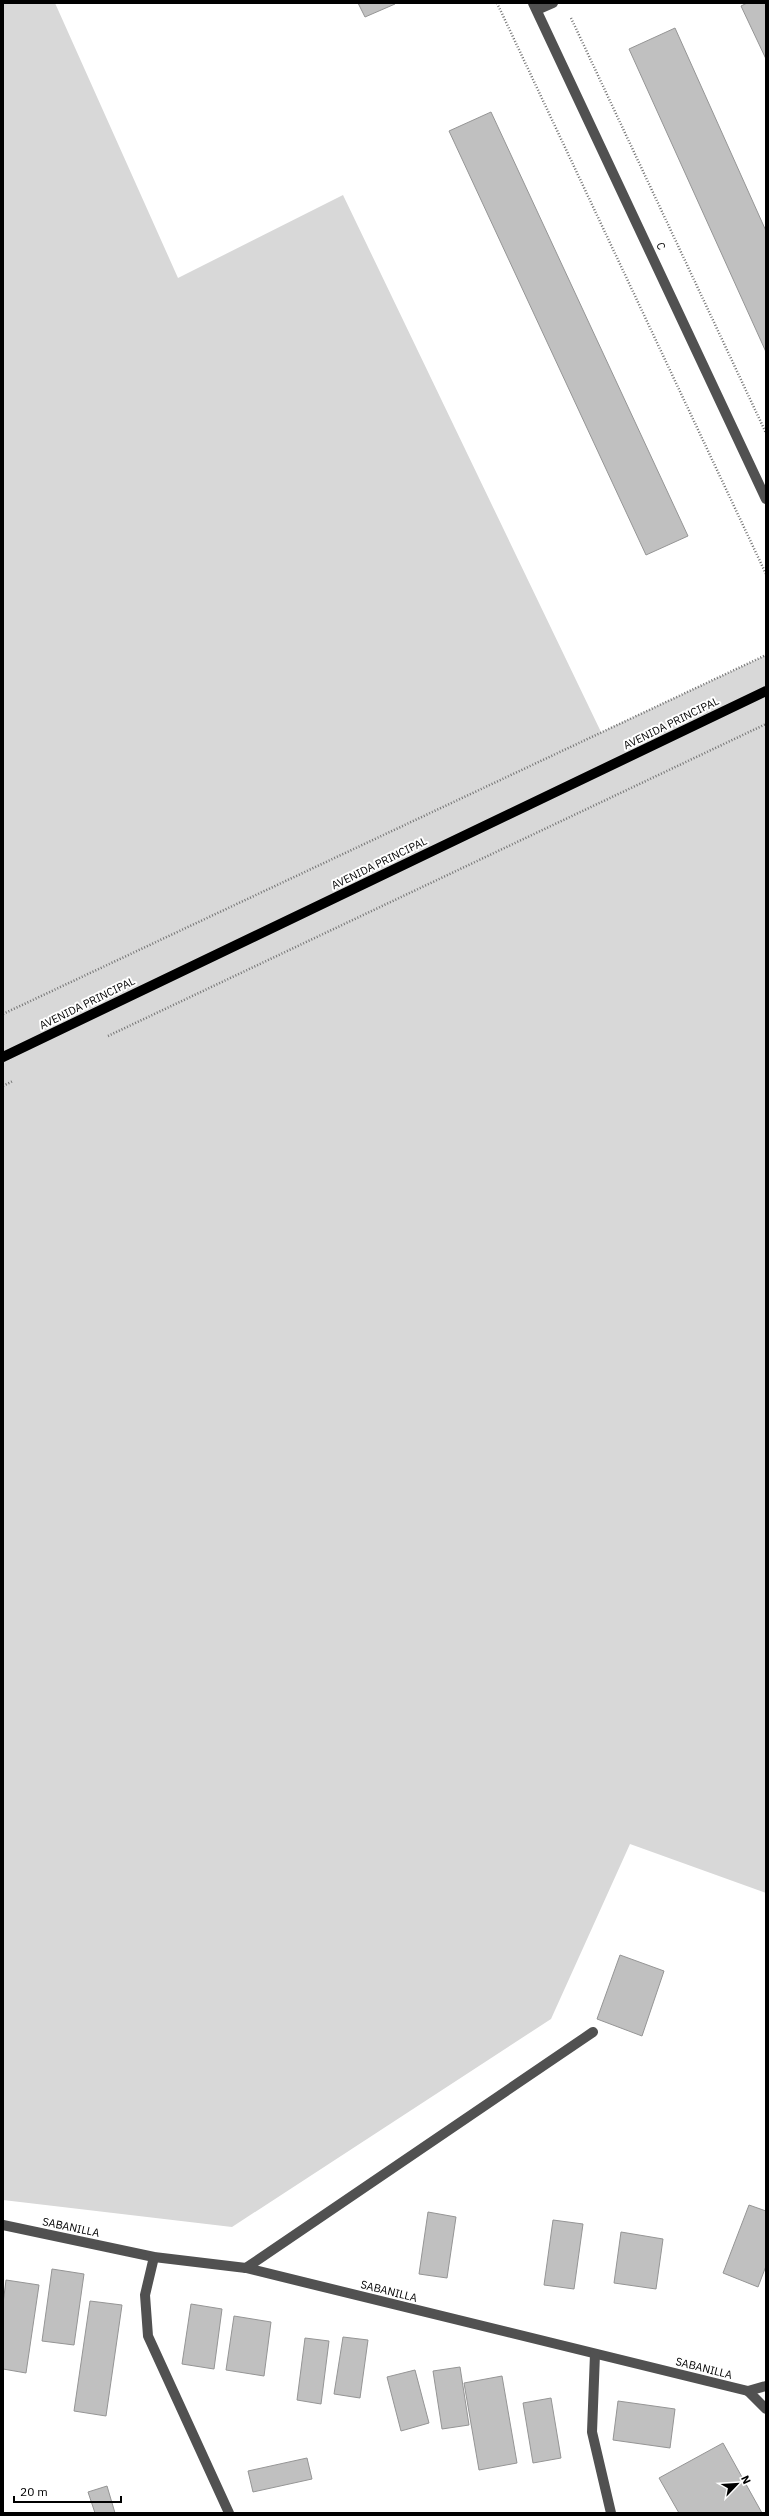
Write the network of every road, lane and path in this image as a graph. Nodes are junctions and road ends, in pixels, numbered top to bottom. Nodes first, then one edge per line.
1 (497, 3) edge
2 (552, 3) edge
3 (535, 7) edge
4 (570, 17) dead end
5 (766, 433) edge
6 (766, 499) edge
7 (766, 574) edge
8 (766, 655) edge
9 (766, 691) edge
10 (766, 724) edge
11 (3, 1014) edge
12 (104, 1038) dead end
13 (3, 1057) edge
14 (17, 1079) dead end
15 (3, 1086) edge
16 (592, 2032) dead end
17 (3, 2224) edge
18 (154, 2257) junction
19 (246, 2268) junction
20 (595, 2354) junction
21 (766, 2386) edge
22 (748, 2391) junction
23 (766, 2409) edge
24 (229, 2513) edge
25 (611, 2513) edge

1 - 7 path
2 - 3 street
3 - 6 street, C
4 - 5 path
8 - 11 path
9 - 13 main road, AVENIDA PRINCIPAL
10 - 12 path
14 - 15 path
16 - 19 street
17 - 18 street, SABANILLA
18 - 19 street, SABANILLA
18 - 24 street
19 - 20 street, SABANILLA
20 - 22 street, SABANILLA
20 - 25 street
21 - 22 street, SABANILLA
22 - 23 street

